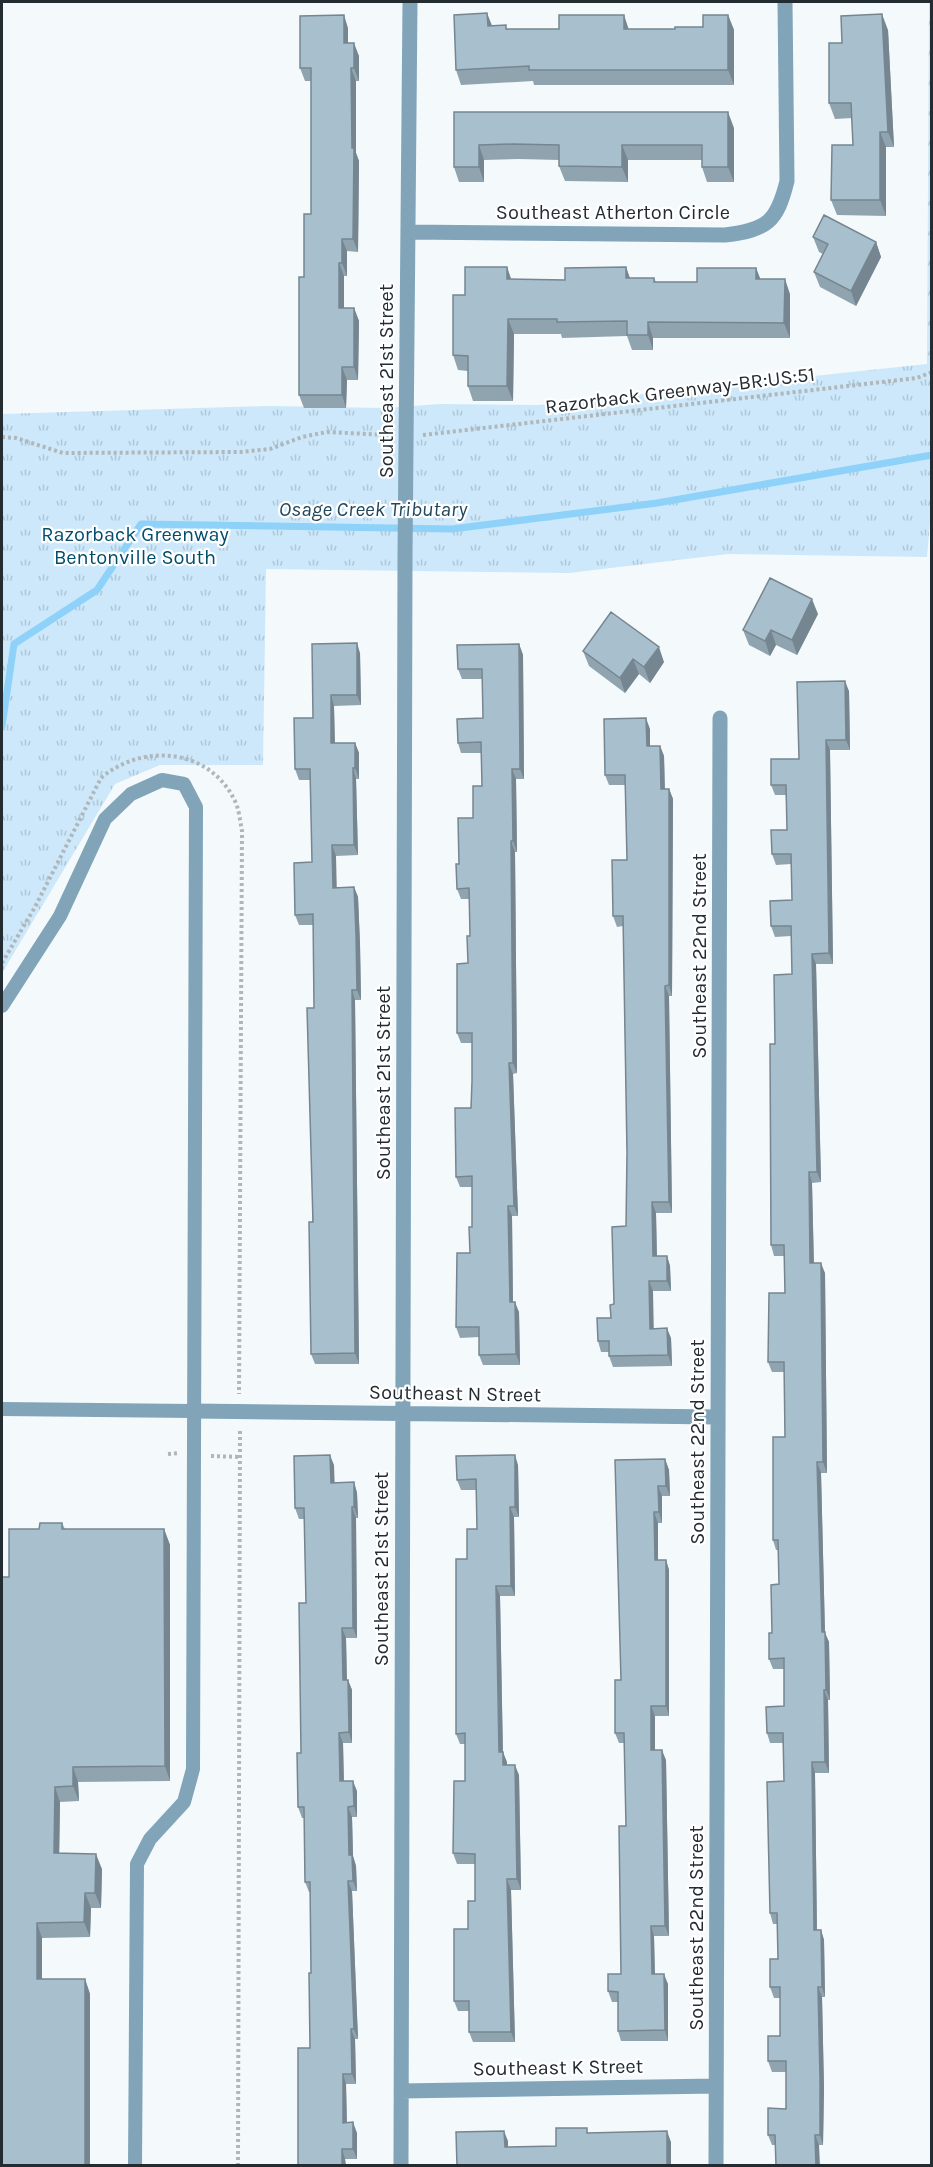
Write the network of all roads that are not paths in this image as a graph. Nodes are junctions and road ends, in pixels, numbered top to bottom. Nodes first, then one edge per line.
1 (410, 2) edge
2 (785, 2) edge
3 (408, 232) junction
4 (720, 718) dead end
5 (2, 1006) edge
6 (2, 1409) edge
7 (192, 1412) junction
8 (403, 1414) junction
9 (718, 1417) junction
10 (716, 2086) junction
11 (401, 2091) junction
12 (135, 2166) edge
13 (401, 2166) edge
14 (716, 2166) edge

1 - 3 street, Southeast 21st Street
2 - 3 street, Southeast Atherton Circle
3 - 8 street, Southeast 21st Street
4 - 9 street, Southeast 22nd Street
5 - 7 lane
6 - 7 lane
7 - 8 street, Southeast N Street
7 - 12 lane
8 - 9 street, Southeast N Street
8 - 11 street, Southeast 21st Street
9 - 10 street, Southeast 22nd Street
10 - 11 street, Southeast K Street
10 - 14 street, Southeast 22nd Street
11 - 13 street, Southeast 21st Street

